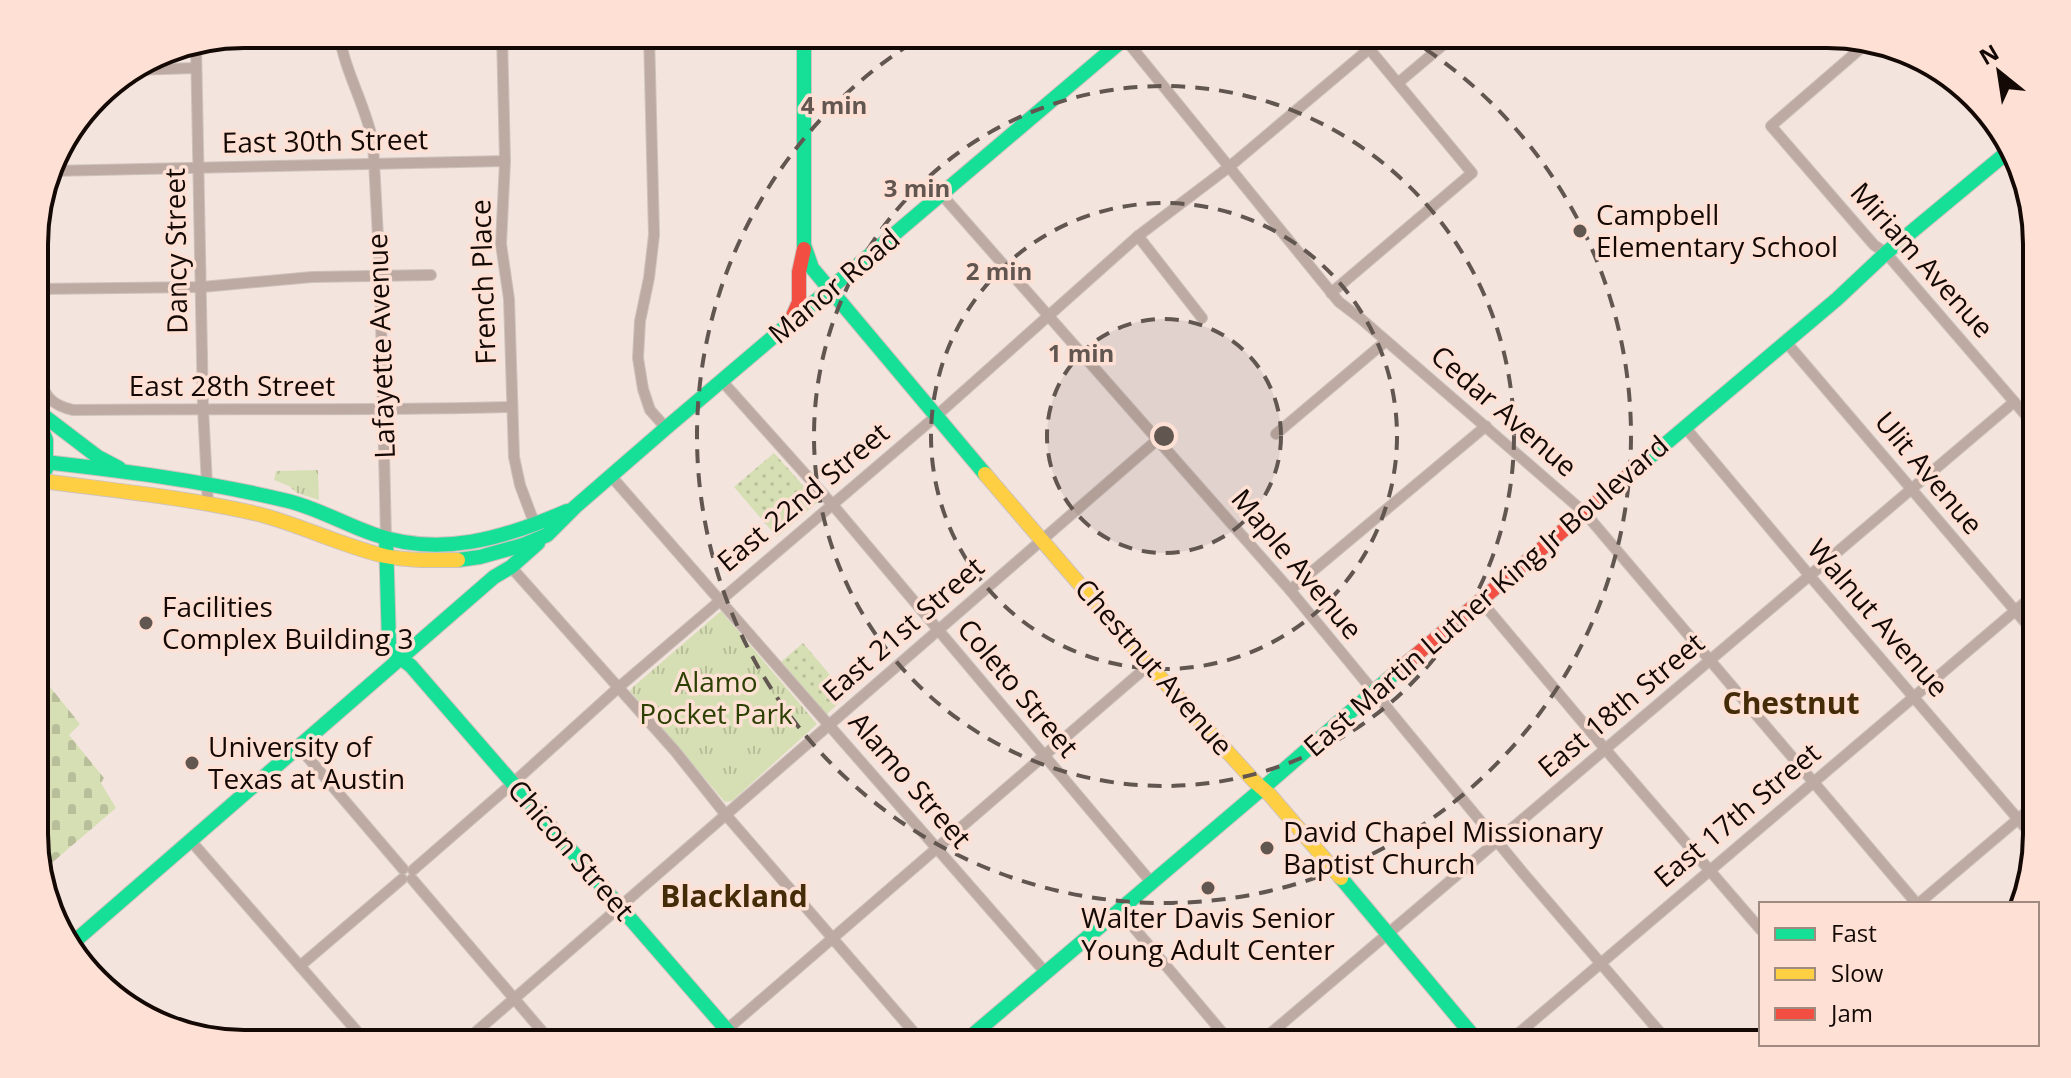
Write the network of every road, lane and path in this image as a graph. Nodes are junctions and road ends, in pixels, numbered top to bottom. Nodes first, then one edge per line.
1 (342, 48) edge
2 (502, 48) edge
3 (649, 48) edge
4 (804, 48) edge
5 (1113, 48) edge
6 (1136, 48) edge
7 (1439, 48) edge
8 (1369, 49) joint
9 (1858, 51) edge
10 (196, 55) edge
11 (196, 68) junction
12 (155, 69) edge
13 (1398, 83) junction
14 (2002, 157) edge
15 (505, 161) junction
16 (375, 163) junction
17 (1229, 167) junction
18 (199, 168) junction
19 (62, 171) edge
20 (942, 195) junction
21 (1138, 236) junction
22 (804, 245) junction
23 (1886, 253) junction
24 (431, 275) dead end
25 (380, 276) junction
26 (202, 287) junction
27 (48, 289) edge
28 (829, 289) junction
29 (1331, 293) junction
30 (1048, 316) junction
31 (1202, 318) dead end
32 (790, 321) junction
33 (1386, 341) junction
34 (1786, 342) junction
35 (722, 381) junction
36 (48, 397) edge
37 (2014, 402) junction
38 (511, 407) junction
39 (203, 408) junction
40 (383, 410) junction
41 (2023, 412) edge
42 (935, 417) junction
43 (48, 420) edge
44 (1486, 426) junction
45 (1684, 426) junction
46 (666, 428) junction
47 (1276, 434) dead end
48 (1157, 440) junction
49 (48, 463) edge
50 (138, 473) junction
51 (611, 476) junction
52 (48, 482) edge
53 (207, 485) junction
54 (1911, 489) junction
55 (208, 504) junction
56 (832, 504) junction
57 (1585, 513) junction
58 (541, 530) junction
59 (386, 539) junction
60 (1042, 540) junction
61 (386, 556) junction
62 (511, 567) junction
63 (1810, 576) junction
64 (1290, 590) junction
65 (1480, 600) junction
66 (719, 601) junction
67 (2023, 604) edge
68 (2016, 610) junction
69 (2023, 619) edge
70 (938, 630) junction
71 (401, 658) junction
72 (1709, 661) junction
73 (1149, 665) junction
74 (619, 687) junction
75 (1372, 692) junction
76 (1914, 697) junction
77 (830, 725) junction
78 (299, 747) junction
79 (1606, 750) junction
80 (1045, 757) junction
81 (513, 783) junction
82 (1813, 783) junction
83 (1262, 789) junction
84 (726, 815) junction
85 (2023, 815) edge
86 (2018, 819) junction
87 (2023, 825) edge
88 (191, 841) junction
89 (1497, 842) junction
90 (938, 848) junction
91 (1710, 870) junction
92 (408, 874) junction
93 (1151, 882) junction
94 (1915, 902) edge
95 (1919, 902) edge
96 (620, 907) junction
97 (1119, 910) junction
98 (1759, 928) edge
99 (1388, 932) junction
100 (78, 938) edge
101 (833, 938) junction
102 (1600, 963) junction
103 (300, 966) junction
104 (1045, 972) junction
105 (515, 999) junction
106 (726, 1029) joint
107 (356, 1030) edge
108 (478, 1030) edge
109 (541, 1030) edge
110 (912, 1030) edge
111 (979, 1030) edge
112 (1220, 1030) edge
113 (1274, 1030) edge
114 (1468, 1030) edge
115 (1522, 1030) edge
116 (1658, 1030) edge

1 - 16 street, Lafayette Avenue
2 - 15 street, French Place
3 - 46 street
4 - 22 main road
5 - 20 main road, Manor Road
6 - 17 street, Cedar Avenue
7 - 13 street
8 - 13 street
8 - 17 street, East 22nd Street
9 - 23 street, Miriam Avenue
10 - 11 street, Dancy Street
11 - 12 street
11 - 18 street, Dancy Street
13 - 29 street
14 - 23 main road, East Martin Luther King Jr Boulevard
15 - 16 street, East 30th Street
15 - 38 street, French Place
16 - 18 street, East 30th Street
16 - 25 street, Lafayette Avenue
17 - 21 street, East 22nd Street
17 - 29 street, Cedar Avenue
18 - 19 street, East 30th Street
18 - 26 street, Dancy Street
20 - 28 main road, Manor Road
20 - 30 street, Maple Avenue
21 - 30 street, East 22nd Street
21 - 31 street
22 - 28 main road, Chestnut Avenue
22 - 32 main road
23 - 34 main road, East Martin Luther King Jr Boulevard
23 - 37 street, Miriam Avenue
24 - 25 street
25 - 26 street
25 - 40 street, Lafayette Avenue
26 - 27 street
26 - 39 street, Dancy Street
28 - 32 main road, Manor Road
28 - 42 main road, Chestnut Avenue
29 - 33 street, Cedar Avenue
30 - 42 street, East 22nd Street
30 - 48 street, Maple Avenue
32 - 35 main road, Manor Road
33 - 44 street, Cedar Avenue
33 - 47 street
34 - 45 main road, East Martin Luther King Jr Boulevard
34 - 54 street, Ulit Avenue
35 - 46 main road, Manor Road
35 - 56 street, Coleto Street
36 - 39 street, East 28th Street
37 - 41 street, Miriam Avenue
37 - 54 street, East 18th Street
38 - 40 street, East 28th Street
38 - 58 street, French Place
39 - 40 street, East 28th Street
39 - 53 street, Dancy Street
40 - 59 street, Lafayette Avenue
42 - 56 street, East 22nd Street
42 - 60 main road, Chestnut Avenue
43 - 50 main road
44 - 57 street, Cedar Avenue
44 - 64 street
45 - 57 main road, East Martin Luther King Jr Boulevard
45 - 63 street, Walnut Avenue
46 - 51 main road, Manor Road
48 - 60 street, East 21st Street
48 - 64 street, Maple Avenue
49 - 50 main road
50 - 53 main road
51 - 58 main road, Manor Road
51 - 66 street, Alamo Street
52 - 55 main road
53 - 55 street, Dancy Street
53 - 59 main road
54 - 63 street, East 18th Street
54 - 68 street, Ulit Avenue
55 - 61 main road
56 - 66 street, East 22nd Street
56 - 70 street, Coleto Street
57 - 65 main road, East Martin Luther King Jr Boulevard
57 - 72 street, Cedar Avenue
58 - 59 main road
58 - 61 main road
58 - 62 main road
59 - 61 main road, Lafayette Avenue
60 - 70 street, East 21st Street
60 - 73 main road, Chestnut Avenue
61 - 71 main road, Lafayette Avenue
62 - 71 main road
62 - 74 street
63 - 72 street, East 18th Street
63 - 76 street, Walnut Avenue
64 - 75 street, Maple Avenue
65 - 75 main road, East Martin Luther King Jr Boulevard
65 - 79 street
66 - 74 street, East 22nd Street
66 - 77 street, Alamo Street
67 - 68 street, East 17th Street
68 - 69 street, Ulit Avenue
68 - 76 street, East 17th Street
70 - 77 street, East 21st Street
70 - 80 street, Coleto Street
71 - 78 main road
71 - 81 main road, Chicon Street
72 - 79 street, East 18th Street
72 - 82 street, Cedar Avenue
73 - 80 street
73 - 83 main road, Chestnut Avenue
74 - 81 street, East 22nd Street
74 - 84 street
75 - 83 main road, East Martin Luther King Jr Boulevard
75 - 89 street, Maple Avenue
76 - 82 street, East 17th Street
76 - 86 street, Walnut Avenue
77 - 84 street, East 21st Street
77 - 90 street, Alamo Street
78 - 88 main road
78 - 92 street
79 - 89 street, East 18th Street
79 - 91 street
80 - 90 street
80 - 93 street, Coleto Street
81 - 92 street, East 22nd Street
81 - 96 main road, Chicon Street
82 - 91 street, East 17th Street
82 - 94 street, Cedar Avenue
83 - 93 main road, East Martin Luther King Jr Boulevard
83 - 99 main road, Chestnut Avenue
84 - 96 street, East 21st Street
84 - 101 street
85 - 86 street
86 - 87 street, Walnut Avenue
86 - 95 street
88 - 100 main road
88 - 103 street
89 - 99 street, East 18th Street
89 - 102 street, Maple Avenue
90 - 101 street
90 - 104 street, Alamo Street
91 - 98 street
91 - 102 street, East 17th Street
92 - 103 street, East 22nd Street
92 - 105 street
93 - 97 main road, East Martin Luther King Jr Boulevard
96 - 105 street, East 21st Street
96 - 106 main road, Chicon Street
97 - 104 main road, East Martin Luther King Jr Boulevard
97 - 112 street
99 - 113 street, East 18th Street
99 - 114 main road, Chestnut Avenue
101 - 106 street
101 - 110 street
102 - 115 street, East 17th Street
102 - 116 street, Maple Avenue
103 - 107 street
104 - 111 main road, East Martin Luther King Jr Boulevard
105 - 108 street, East 21st Street
105 - 109 street

